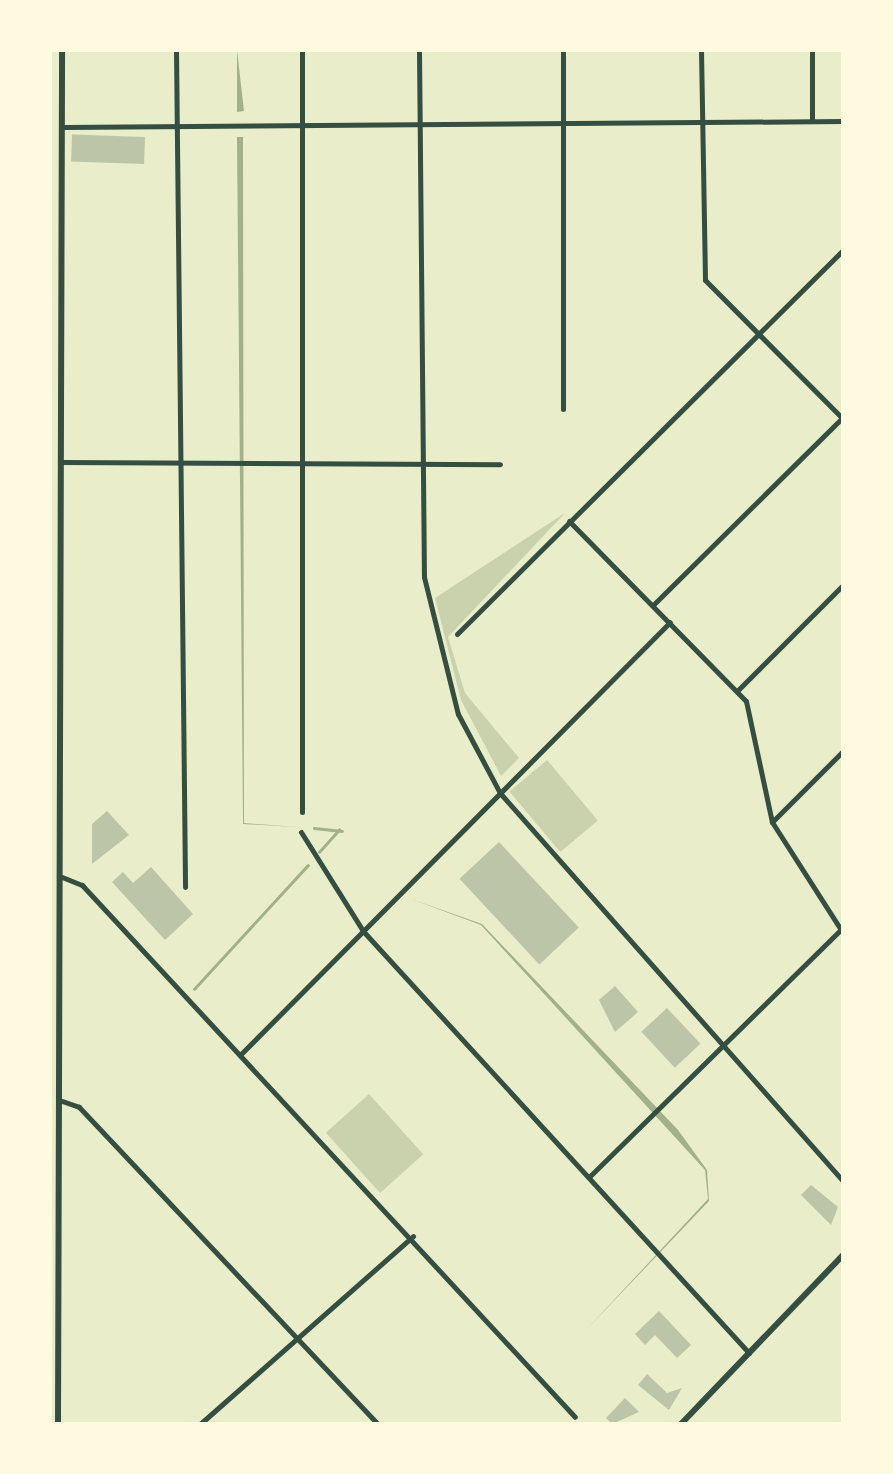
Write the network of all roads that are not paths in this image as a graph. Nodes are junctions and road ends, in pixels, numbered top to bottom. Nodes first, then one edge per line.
1 (62, 50) edge
2 (176, 50) edge
3 (302, 50) edge
4 (419, 50) edge
5 (562, 50) edge
6 (701, 50) edge
7 (812, 50) edge
8 (563, 120) junction
9 (812, 121) junction
10 (701, 122) junction
11 (843, 122) edge
12 (420, 125) junction
13 (176, 126) junction
14 (302, 126) junction
15 (64, 127) junction
16 (843, 250) edge
17 (759, 334) junction
18 (563, 409) dead end
19 (843, 418) edge
20 (63, 462) junction
21 (424, 462) junction
22 (176, 464) junction
23 (304, 464) junction
24 (500, 464) dead end
25 (568, 521) junction
26 (843, 584) edge
27 (653, 605) junction
28 (670, 622) junction
29 (457, 634) dead end
30 (738, 690) junction
31 (843, 751) edge
32 (500, 793) junction
33 (302, 812) dead end
34 (772, 822) junction
35 (301, 832) dead end
36 (62, 877) junction
37 (186, 887) dead end
38 (842, 929) edge
39 (362, 931) junction
40 (720, 1046) junction
41 (240, 1054) junction
42 (62, 1101) junction
43 (590, 1177) junction
44 (843, 1181) edge
45 (413, 1236) junction
46 (843, 1255) edge
47 (298, 1338) junction
48 (749, 1353) junction
49 (575, 1418) dead end
50 (58, 1424) edge
51 (200, 1424) edge
52 (378, 1424) edge
53 (681, 1424) edge

1 - 15 main road
2 - 13 street
3 - 14 street
4 - 12 street
5 - 8 street
6 - 10 street
7 - 9 street
8 - 10 street
8 - 12 street
8 - 18 street
9 - 10 street
9 - 11 street
10 - 17 street
12 - 14 street
12 - 21 street
13 - 14 street
13 - 15 street
13 - 22 street
14 - 23 street
15 - 20 main road
16 - 17 street
17 - 19 street
17 - 25 street
19 - 27 street
20 - 22 street
20 - 36 main road
21 - 23 street
21 - 24 street
21 - 32 street
22 - 23 street
22 - 37 street
23 - 33 street
25 - 27 street
25 - 29 street
26 - 30 street
27 - 28 street
28 - 30 street
28 - 32 street
30 - 34 street
31 - 34 street
32 - 39 street
32 - 40 street
34 - 38 street
35 - 39 street
36 - 41 street
36 - 42 main road
38 - 40 street
39 - 41 street
39 - 43 street
40 - 43 street
40 - 44 street
41 - 45 street
42 - 47 street
42 - 50 main road
43 - 48 street
45 - 47 street
45 - 49 street
46 - 48 main road
47 - 51 street
47 - 52 street
48 - 53 main road

